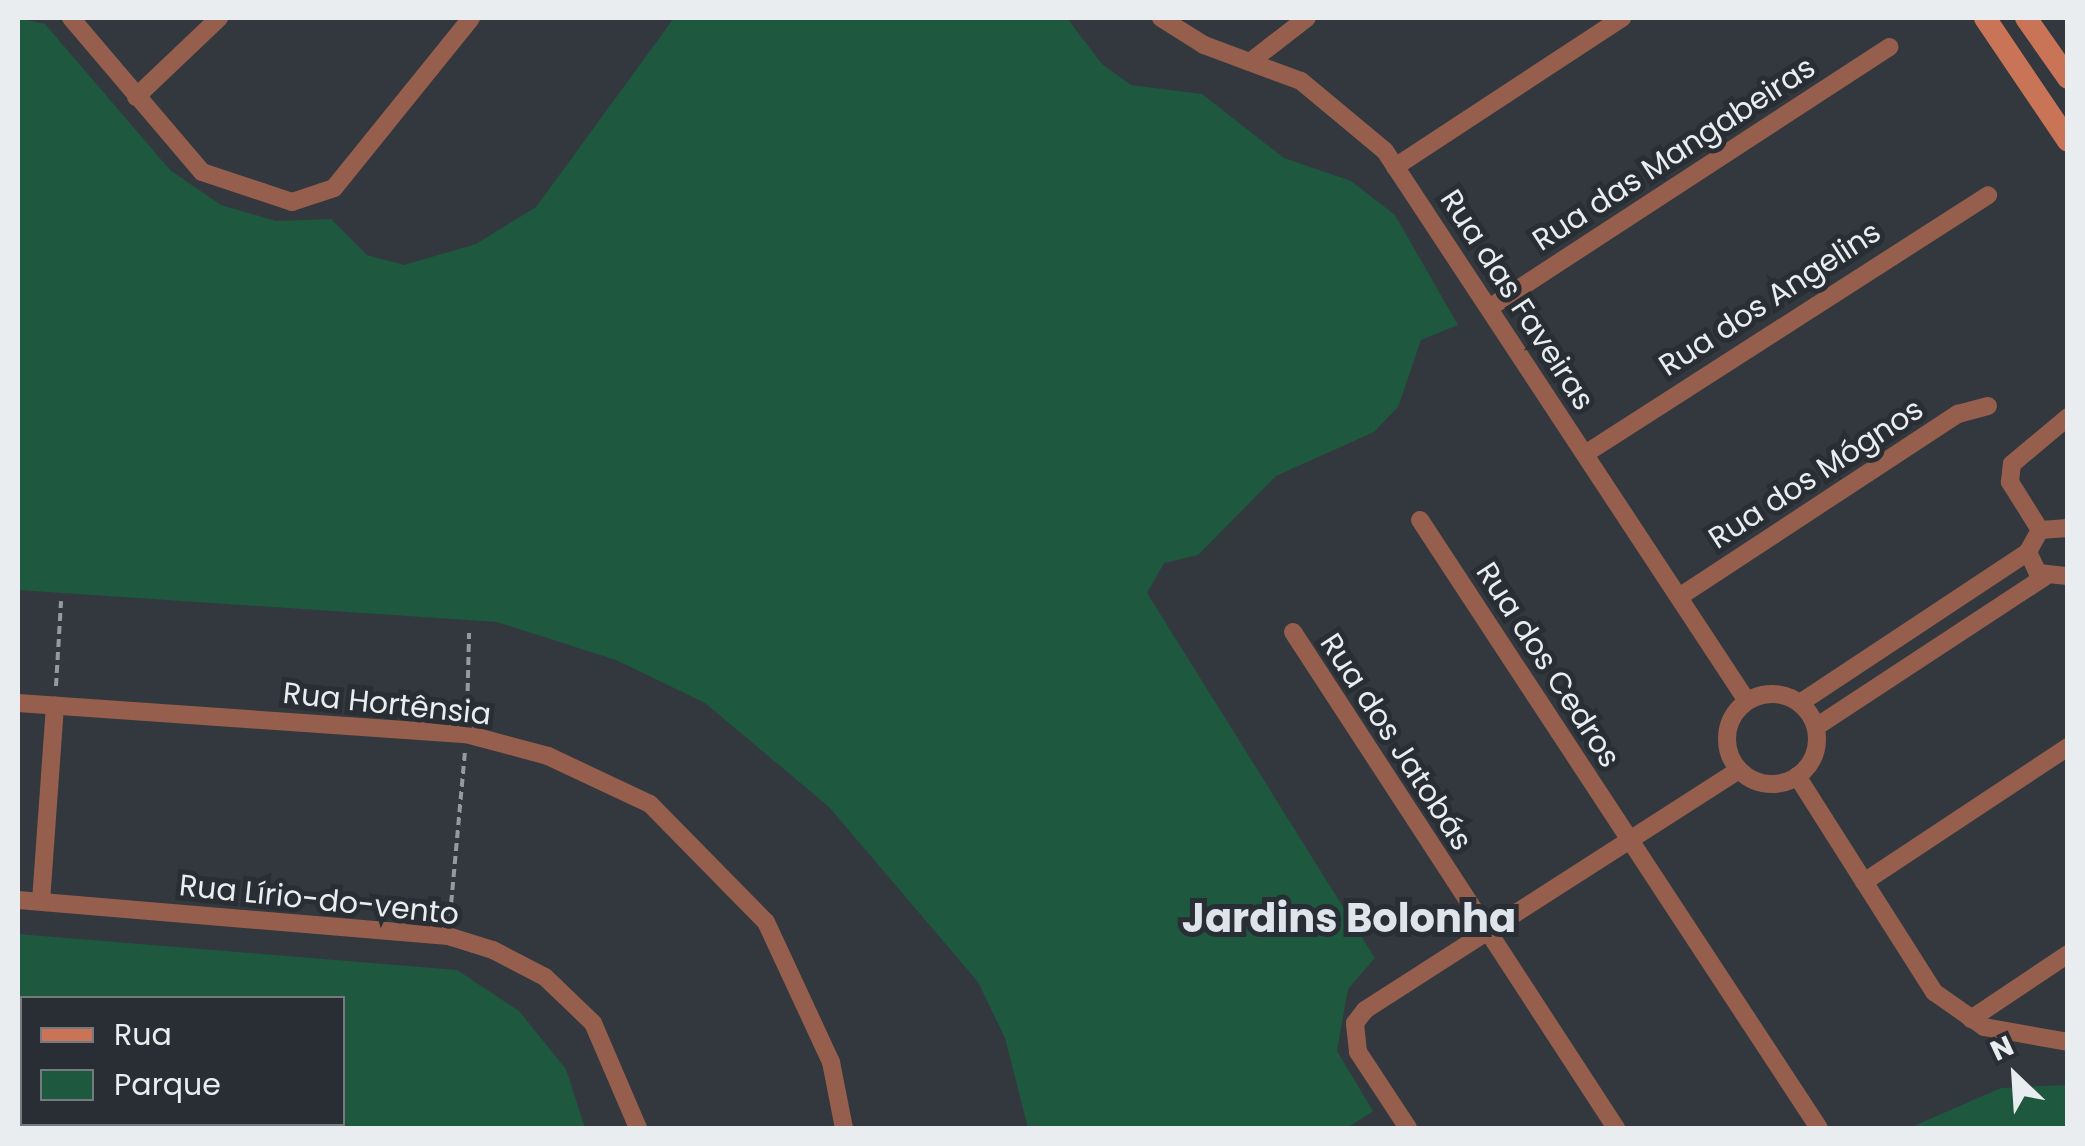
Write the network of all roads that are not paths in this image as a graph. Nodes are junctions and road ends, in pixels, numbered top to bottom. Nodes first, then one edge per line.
1 (71, 18) edge
2 (219, 18) edge
3 (471, 18) edge
4 (1161, 18) edge
5 (1307, 18) edge
6 (1622, 18) edge
7 (1985, 18) edge
8 (2026, 18) edge
9 (1889, 47) dead end
10 (1250, 62) junction
11 (2068, 78) edge
12 (136, 97) junction
13 (2068, 141) edge
14 (1396, 168) junction
15 (1988, 195) dead end
16 (1490, 308) junction
17 (1988, 406) dead end
18 (2068, 418) edge
19 (1584, 454) junction
20 (1420, 520) dead end
21 (2058, 526) edge
22 (2028, 552) junction
23 (2068, 576) edge
24 (2044, 577) junction
25 (1679, 598) junction
26 (1293, 632) dead end
27 (1747, 701) junction
28 (18, 703) edge
29 (1800, 703) junction
30 (55, 706) junction
31 (1816, 726) junction
32 (2068, 747) edge
33 (1740, 770) junction
34 (1797, 776) junction
35 (1630, 839) junction
36 (1864, 882) junction
37 (18, 900) edge
38 (41, 901) junction
39 (1486, 932) junction
40 (2068, 954) edge
41 (1970, 1019) junction
42 (2068, 1042) edge
43 (638, 1128) edge
44 (844, 1128) edge
45 (1408, 1128) edge
46 (1616, 1128) edge
47 (1819, 1128) edge

1 - 12 street
2 - 12 street
3 - 12 street
4 - 10 street, Rua das Faveiras
5 - 10 street
6 - 14 street
7 - 13 street
8 - 11 street
9 - 16 street, Rua das Mangabeiras
10 - 14 street, Rua das Faveiras
14 - 16 street, Rua das Faveiras
15 - 19 street, Rua dos Angelins
16 - 19 street, Rua das Faveiras
17 - 25 street, Rua dos Mógnos
18 - 21 street
19 - 25 street, Rua das Faveiras
20 - 35 street, Rua dos Cedros
21 - 22 street
22 - 24 street
22 - 29 street
23 - 24 street
24 - 31 street
25 - 27 street, Rua das Faveiras
26 - 39 street, Rua dos Jatobás
27 - 29 street
27 - 33 street
28 - 30 street, Rua Hortênsia
29 - 31 street
30 - 38 street
30 - 44 street, Rua Hortênsia
31 - 34 street
32 - 36 street
33 - 34 street
33 - 35 street
34 - 36 street
35 - 39 street
35 - 47 street, Rua dos Cedros
36 - 41 street
37 - 38 street, Rua Lírio-do-vento
38 - 43 street, Rua Lírio-do-vento
39 - 45 street
39 - 46 street, Rua dos Jatobás
40 - 41 street
41 - 42 street

